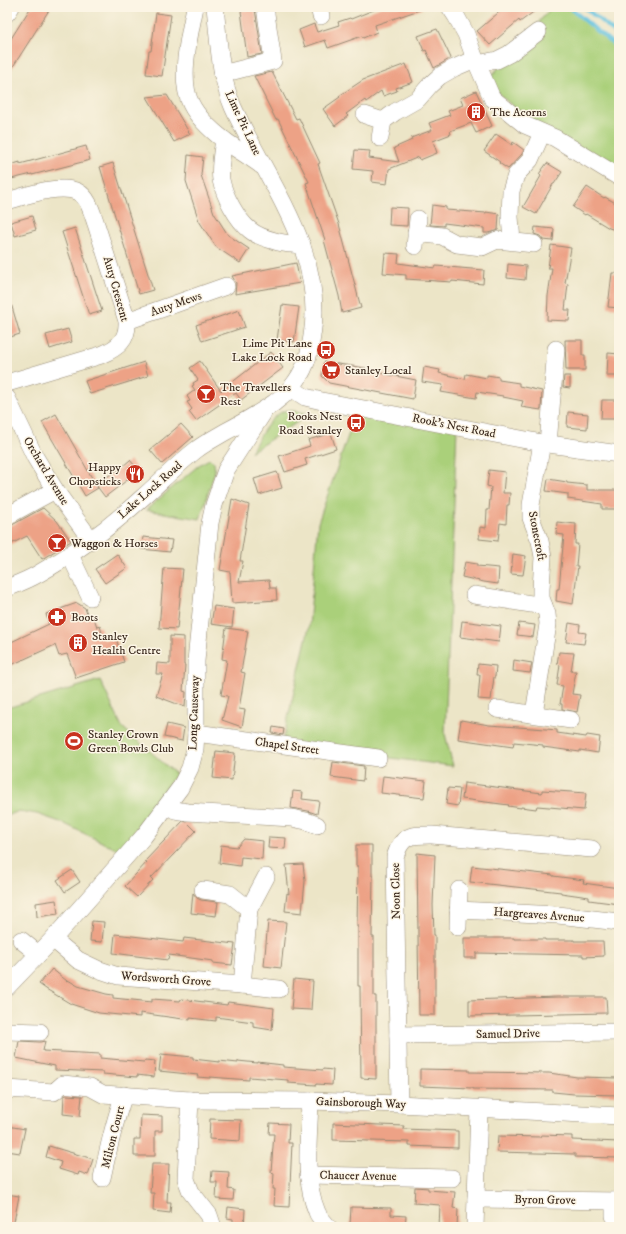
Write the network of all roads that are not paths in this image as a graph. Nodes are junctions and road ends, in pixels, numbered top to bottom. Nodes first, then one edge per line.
1 (11, 7) edge
2 (195, 7) edge
3 (219, 7) edge
4 (265, 7) edge
5 (450, 7) edge
6 (7, 13) edge
7 (538, 32) dead end
8 (476, 61) junction
9 (222, 74) junction
10 (366, 115) dead end
11 (383, 122) junction
12 (542, 133) junction
13 (380, 138) dead end
14 (224, 140) junction
15 (263, 166) junction
16 (619, 177) edge
17 (7, 201) edge
18 (416, 233) dead end
19 (512, 241) junction
20 (534, 244) dead end
21 (302, 245) junction
22 (226, 286) dead end
23 (127, 321) junction
24 (556, 349) dead end
25 (7, 383) edge
26 (291, 388) junction
27 (7, 398) edge
28 (265, 409) junction
29 (211, 440) junction
30 (545, 443) junction
31 (619, 454) edge
32 (226, 470) junction
33 (55, 490) junction
34 (7, 516) edge
35 (91, 540) junction
36 (70, 555) junction
37 (7, 588) edge
38 (474, 596) dead end
39 (90, 597) dead end
40 (544, 606) junction
41 (497, 709) dead end
42 (534, 714) junction
43 (571, 720) dead end
44 (196, 733) junction
45 (378, 758) dead end
46 (168, 805) junction
47 (317, 826) dead end
48 (589, 846) dead end
49 (266, 877) dead end
50 (203, 890) dead end
51 (459, 890) dead end
52 (249, 909) junction
53 (458, 910) junction
54 (619, 922) edge
55 (458, 927) dead end
56 (53, 939) junction
57 (21, 940) dead end
58 (38, 954) junction
59 (242, 985) junction
60 (7, 987) edge
61 (279, 990) dead end
62 (7, 1031) edge
63 (40, 1032) dead end
64 (619, 1032) edge
65 (398, 1036) junction
66 (7, 1089) edge
67 (124, 1095) junction
68 (190, 1100) junction
69 (310, 1102) junction
70 (398, 1104) junction
71 (479, 1109) junction
72 (619, 1116) edge
73 (308, 1175) junction
74 (102, 1178) dead end
75 (452, 1178) dead end
76 (476, 1199) junction
77 (616, 1206) edge
78 (213, 1227) edge
79 (328, 1227) edge
80 (475, 1227) edge

1 - 6 street
2 - 14 street, Lime Pit Lane
3 - 9 street, Lime Pit Lane
4 - 9 street
5 - 8 street
7 - 8 street
8 - 11 street
8 - 12 street
9 - 15 street, Lime Pit Lane
10 - 11 street
11 - 13 street
12 - 16 street
12 - 19 street
14 - 15 street, Lime Pit Lane
14 - 21 street, Lime Pit Lane
15 - 21 street, Lime Pit Lane
17 - 23 street, Auty Crescent
18 - 19 street
19 - 20 street
21 - 26 street, Lime Pit Lane
22 - 23 street, Auty Mews
23 - 25 street, Auty Crescent
24 - 30 street, Stonecroft
26 - 28 street, Lake Lock Road
26 - 30 street, Rook's Nest Road
27 - 33 street, Orchard Avenue
28 - 29 street, Lake Lock Road
28 - 32 street, Long Causeway
29 - 32 street
29 - 35 street, Lake Lock Road
30 - 31 street, Rook's Nest Road
30 - 40 street, Stonecroft
32 - 44 street, Long Causeway
33 - 34 street
33 - 35 street, Orchard Avenue
35 - 36 street, Lake Lock Road
36 - 37 street, Lake Lock Road
36 - 39 street
38 - 40 street
40 - 42 street, Stonecroft
41 - 42 street
42 - 43 street
44 - 45 street, Chapel Street
44 - 46 street, Long Causeway
46 - 47 street
46 - 56 street, Long Causeway
48 - 65 street, Noon Close
49 - 52 street
50 - 52 street
51 - 53 street
52 - 59 street
53 - 54 street, Hargreaves Avenue
53 - 55 street
56 - 58 street, Long Causeway
56 - 59 street, Wordsworth Grove
57 - 58 street
58 - 60 street, Long Causeway
59 - 61 street, Wordsworth Grove
62 - 63 street
64 - 65 street, Samuel Drive
65 - 70 street, Noon Close
66 - 67 street, Gainsborough Way
67 - 68 street, Gainsborough Way
67 - 74 street, Milton Court
68 - 69 street, Gainsborough Way
68 - 78 street
69 - 70 street, Gainsborough Way
69 - 73 street, Chaucer Avenue
70 - 71 street, Gainsborough Way
71 - 72 street, Gainsborough Way
71 - 76 street
73 - 75 street, Chaucer Avenue
73 - 79 street, Chaucer Avenue
76 - 77 street, Byron Grove
76 - 80 street

